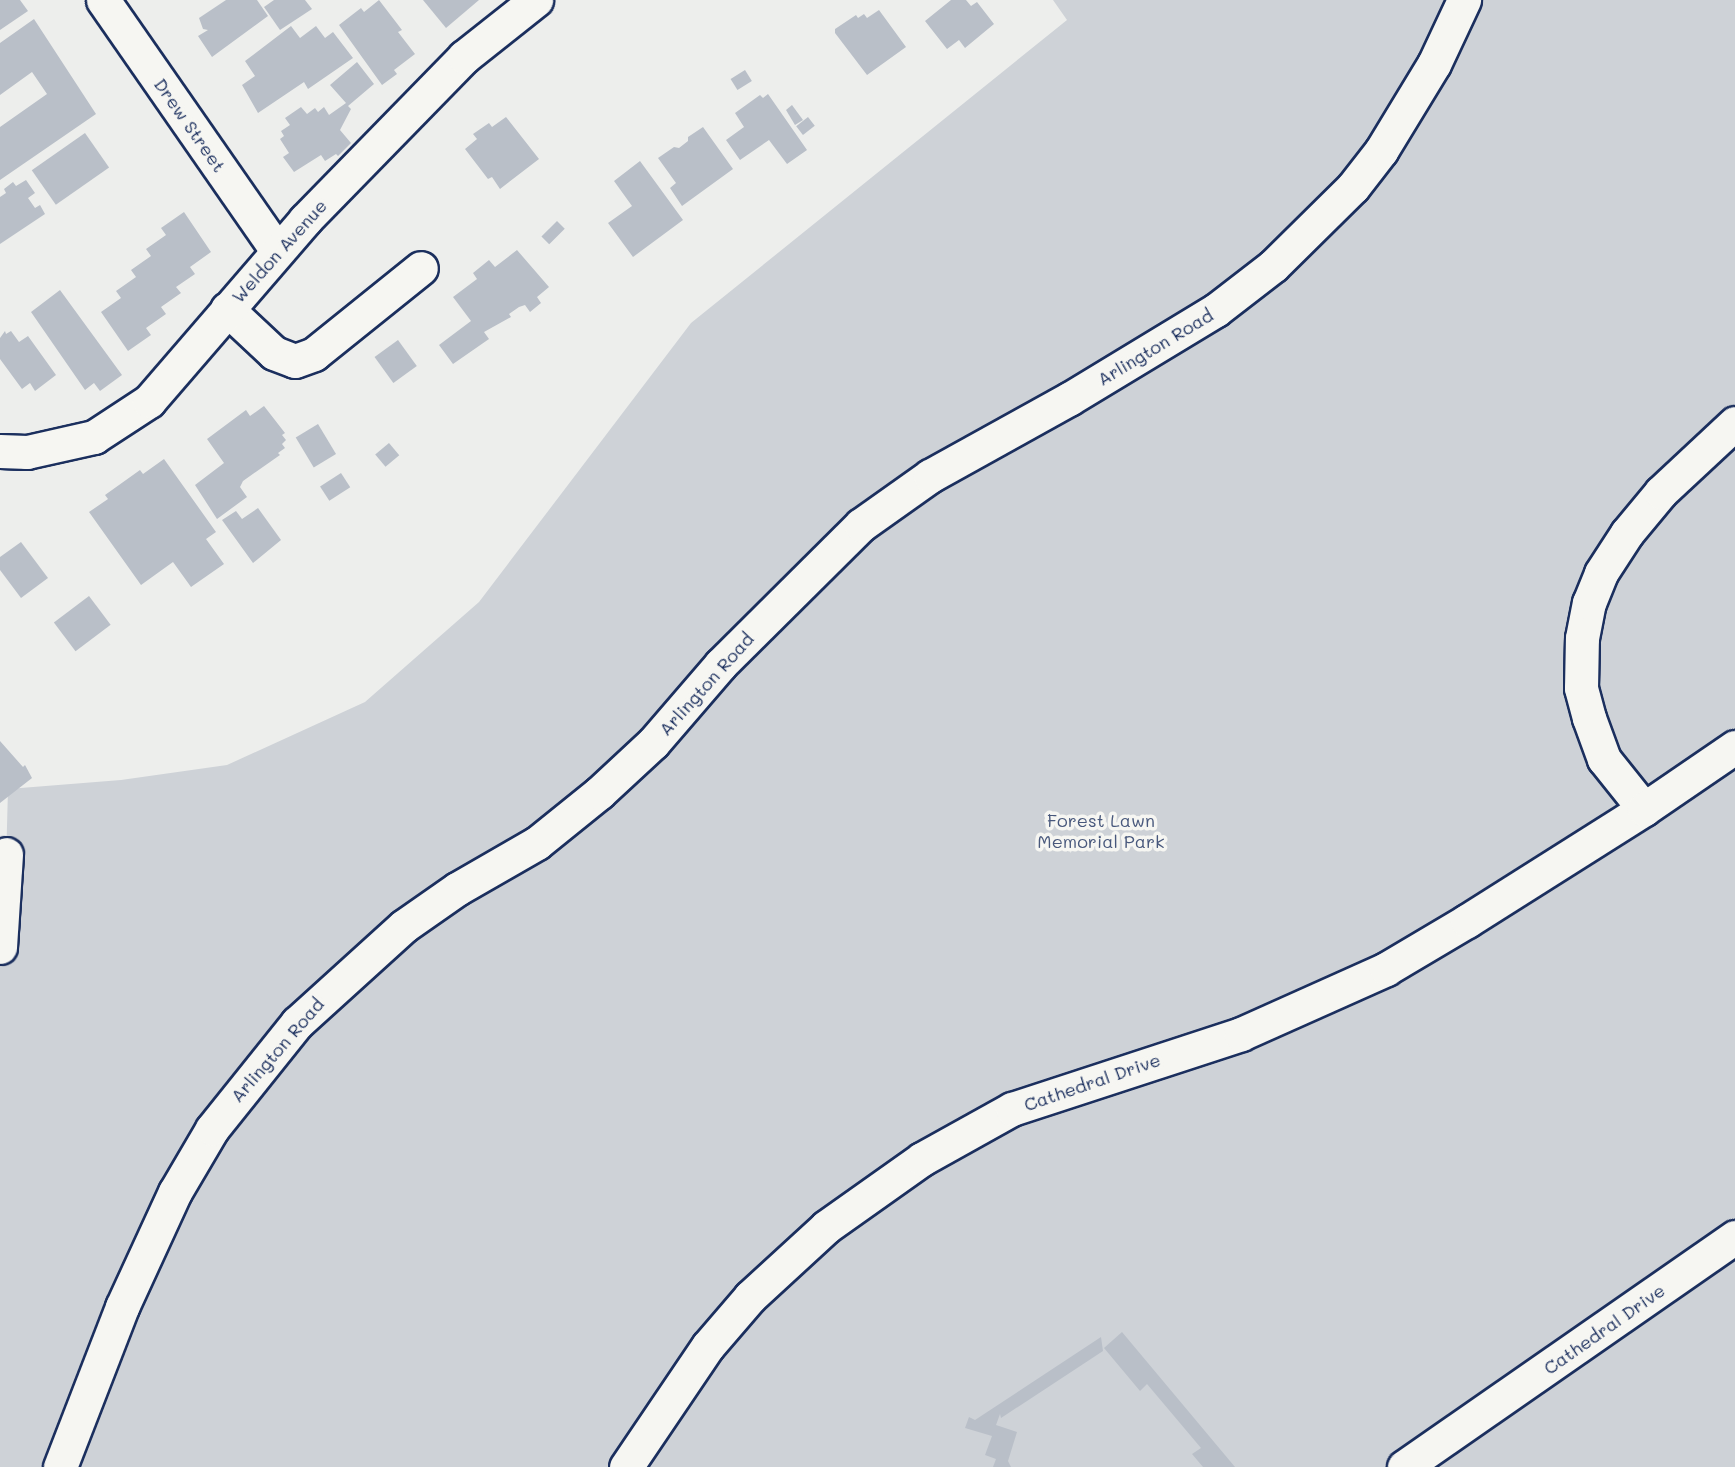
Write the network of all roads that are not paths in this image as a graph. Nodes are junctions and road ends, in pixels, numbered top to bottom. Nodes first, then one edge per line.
1 (103, 0) edge
2 (536, 0) edge
3 (1464, 0) edge
4 (276, 250) junction
5 (421, 268) dead end
6 (226, 309) junction
7 (1735, 423) edge
8 (0, 451) edge
9 (1735, 747) edge
10 (1644, 809) junction
11 (6, 854) dead end
12 (0, 947) edge
13 (1735, 1237) edge
14 (60, 1467) edge
15 (625, 1467) edge
16 (1404, 1467) edge

1 - 4 street, Drew Street
2 - 4 street, Weldon Avenue
3 - 14 street, Arlington Road
4 - 6 street, Weldon Avenue
5 - 6 street
6 - 8 street, Weldon Avenue
7 - 10 street
9 - 10 street, Cathedral Drive
10 - 15 street, Cathedral Drive
11 - 12 street
13 - 16 street, Cathedral Drive

